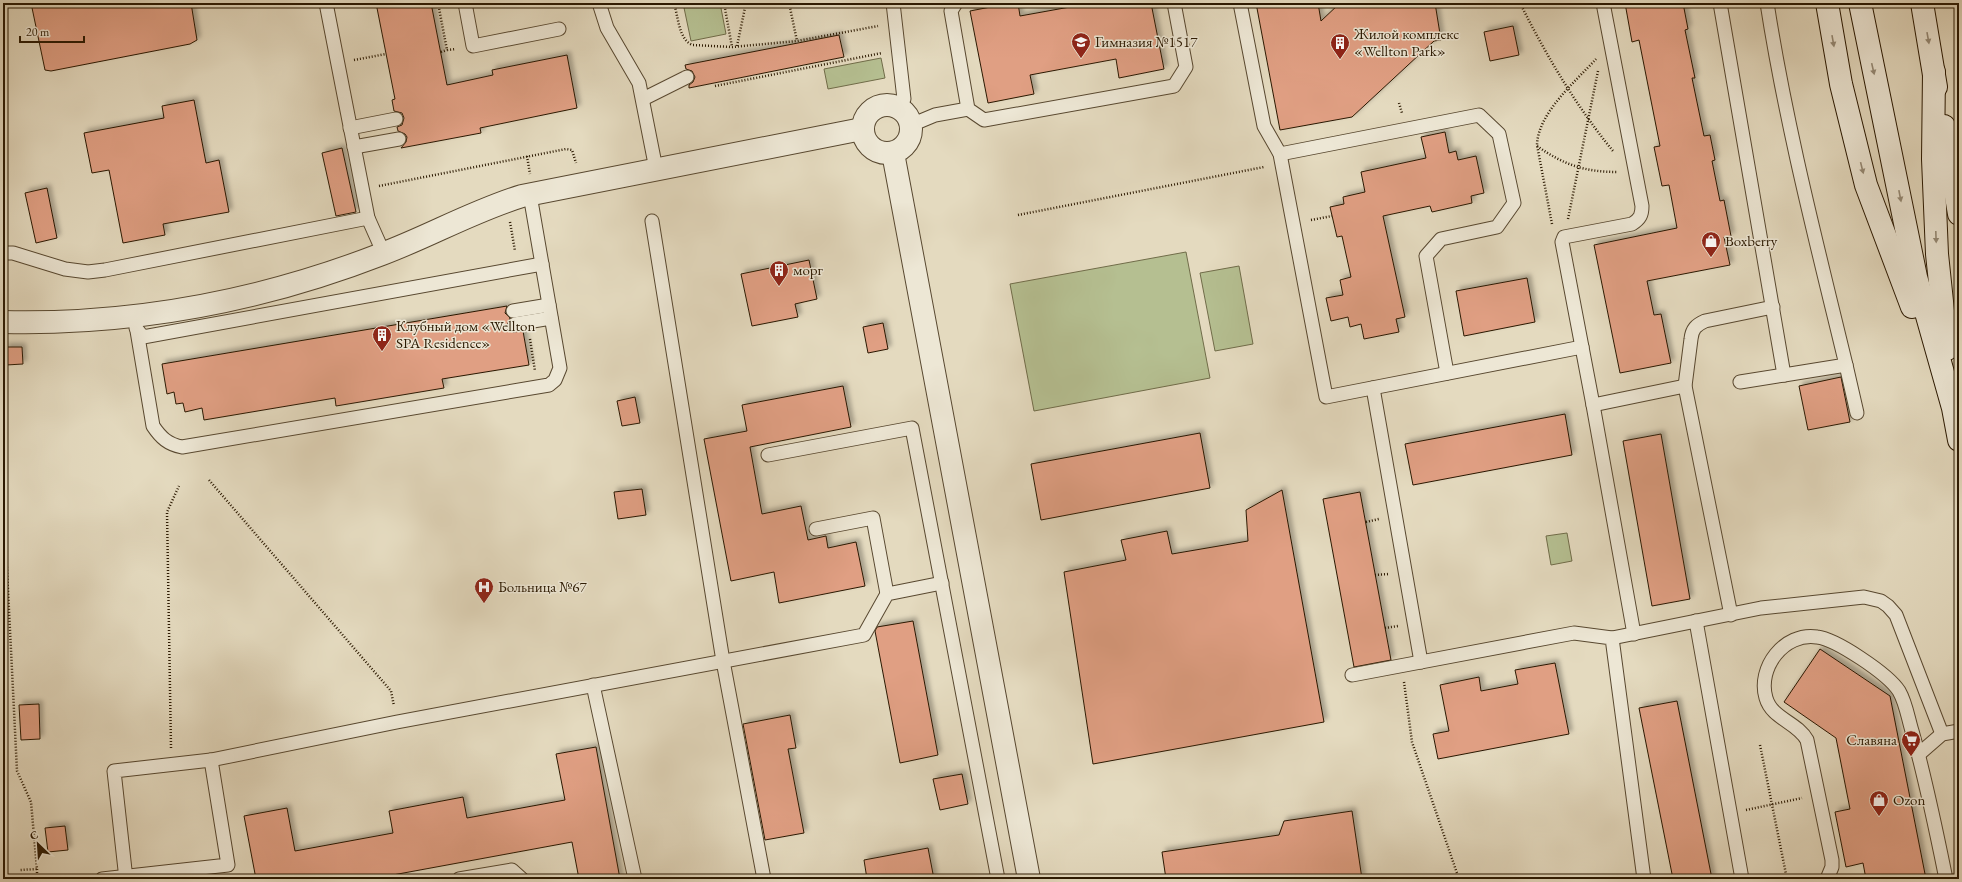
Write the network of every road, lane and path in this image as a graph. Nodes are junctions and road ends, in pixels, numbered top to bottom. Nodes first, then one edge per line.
1 (326, 3) edge
2 (438, 3) edge
3 (465, 3) edge
4 (599, 3) edge
5 (674, 3) edge
6 (724, 3) edge
7 (746, 3) edge
8 (790, 3) edge
9 (893, 3) edge
10 (956, 3) edge
11 (1174, 3) edge
12 (1240, 3) edge
13 (1520, 3) edge
14 (1603, 3) edge
15 (1720, 3) edge
16 (1767, 3) edge
17 (1827, 3) edge
18 (1860, 3) edge
19 (1922, 3) edge
20 (1607, 23) junction
21 (878, 26) dead end
22 (559, 28) dead end
23 (797, 41) junction
24 (473, 46) junction
25 (737, 46) junction
26 (732, 47) junction
27 (447, 50) junction
28 (441, 52) dead end
29 (386, 54) dead end
30 (884, 59) dead end
31 (338, 63) junction
32 (1598, 68) dead end
33 (1934, 72) junction
34 (687, 77) dead end
35 (715, 86) dead end
36 (1568, 90) junction
37 (643, 99) junction
38 (897, 107) junction
39 (968, 109) junction
40 (1588, 118) junction
41 (396, 119) dead end
42 (911, 125) junction
43 (350, 128) junction
44 (862, 129) junction
45 (400, 138) dead end
46 (1537, 145) junction
47 (354, 147) junction
48 (893, 153) junction
49 (1615, 153) dead end
50 (527, 156) junction
51 (1281, 159) junction
52 (576, 164) dead end
53 (1578, 168) junction
54 (656, 169) junction
55 (1637, 179) junction
56 (530, 184) junction
57 (362, 189) junction
58 (1959, 214) edge
59 (1018, 215) dead end
60 (1332, 216) dead end
61 (368, 218) junction
62 (652, 221) dead end
63 (1294, 223) junction
64 (1563, 240) junction
65 (3, 253) edge
66 (384, 254) junction
67 (542, 264) junction
68 (1773, 308) junction
69 (550, 311) junction
70 (514, 318) dead end
71 (3, 322) edge
72 (134, 324) junction
73 (1582, 347) junction
74 (1846, 365) junction
75 (1447, 373) junction
76 (1784, 375) junction
77 (1740, 382) dead end
78 (1685, 386) junction
79 (1373, 388) junction
80 (1593, 405) junction
81 (1953, 408) junction
82 (1857, 413) dead end
83 (1959, 440) edge
84 (768, 455) dead end
85 (209, 480) dead end
86 (179, 486) dead end
87 (3, 489) edge
88 (816, 529) dead end
89 (942, 583) junction
90 (887, 594) junction
91 (1731, 614) junction
92 (1696, 621) junction
93 (1634, 634) junction
94 (1612, 638) junction
95 (723, 661) junction
96 (1421, 662) junction
97 (1401, 665) junction
98 (1352, 675) dead end
99 (593, 685) junction
100 (397, 722) junction
101 (1959, 731) edge
102 (1942, 734) junction
103 (1760, 745) dead end
104 (1919, 754) junction
105 (211, 760) junction
106 (171, 764) junction
107 (1819, 795) junction
108 (1772, 804) junction
109 (1743, 810) dead end
110 (37, 869) junction
111 (20, 870) dead end
112 (126, 878) edge
113 (37, 879) edge
114 (102, 879) edge
115 (459, 879) edge
116 (522, 879) edge
117 (635, 879) edge
118 (764, 879) edge
119 (998, 879) edge
120 (1029, 879) edge
121 (1460, 879) edge
122 (1644, 879) edge
123 (1742, 879) edge
124 (1787, 879) edge
125 (1827, 879) edge
126 (1946, 879) edge

1 - 31 lane
2 - 27 path
3 - 24 lane
4 - 37 lane
5 - 26 path
6 - 26 path
7 - 25 path
8 - 23 path
9 - 38 lane
10 - 39 lane
11 - 39 lane
12 - 51 lane
13 - 36 path
14 - 20 lane
15 - 68 lane
16 - 74 lane
17 -> 81 street
18 -> 81 street
19 -> 33 street
20 - 36 path
20 - 55 lane
21 - 23 path
22 - 24 lane
23 - 25 path
24 - 27 path
25 - 26 path
27 - 28 path
29 - 31 path
30 - 35 path
31 - 43 lane
32 - 40 path
33 - 58 street
33 -> 81 street
34 - 37 lane
36 - 40 path
36 - 46 path
37 - 54 lane
38 - 42 street
38 - 44 street
39 - 42 lane
40 - 49 path
40 - 53 path
41 - 43 lane
42 - 48 street
43 - 47 lane
44 - 48 street
44 - 54 street
45 - 47 lane
46 - 53 path
46 - 64 path
47 - 57 lane
48 - 120 street
50 - 52 path
50 - 56 path
50 - 57 path
51 - 59 path
51 - 63 lane
51 - 75 lane
53 - 55 path
53 - 64 path
54 - 56 street
55 - 64 lane
56 - 66 street
56 - 67 lane
57 - 61 lane
60 - 63 path
61 - 65 lane
61 - 66 lane
62 - 95 lane
63 - 79 lane
64 - 73 lane
66 - 72 street
67 - 69 lane
67 - 72 lane
68 - 76 lane
68 - 78 lane
69 - 70 lane
69 - 72 lane
71 - 72 street
73 - 75 lane
73 - 80 lane
74 - 76 lane
74 - 82 lane
75 - 79 lane
76 - 77 lane
78 - 80 lane
78 - 91 lane
79 - 96 lane
80 - 93 lane
81 - 83 street
84 - 89 lane
85 - 100 path
86 - 106 path
87 - 110 path
88 - 90 lane
89 - 90 lane
89 - 119 lane
90 - 95 lane
91 - 92 lane
91 - 102 lane
92 - 93 lane
92 - 123 lane
93 - 94 lane
94 - 96 lane
94 - 122 lane
95 - 99 lane
95 - 118 lane
96 - 97 lane
97 - 98 lane
97 - 121 path
99 - 100 lane
99 - 117 lane
100 - 105 lane
101 - 102 lane
102 - 104 lane
103 - 108 path
104 - 107 lane
104 - 126 lane
105 - 106 lane
105 - 112 lane
106 - 112 lane
107 - 108 path
107 - 125 lane
108 - 109 path
108 - 124 path
110 - 111 path
110 - 113 path
112 - 114 lane
115 - 116 lane

